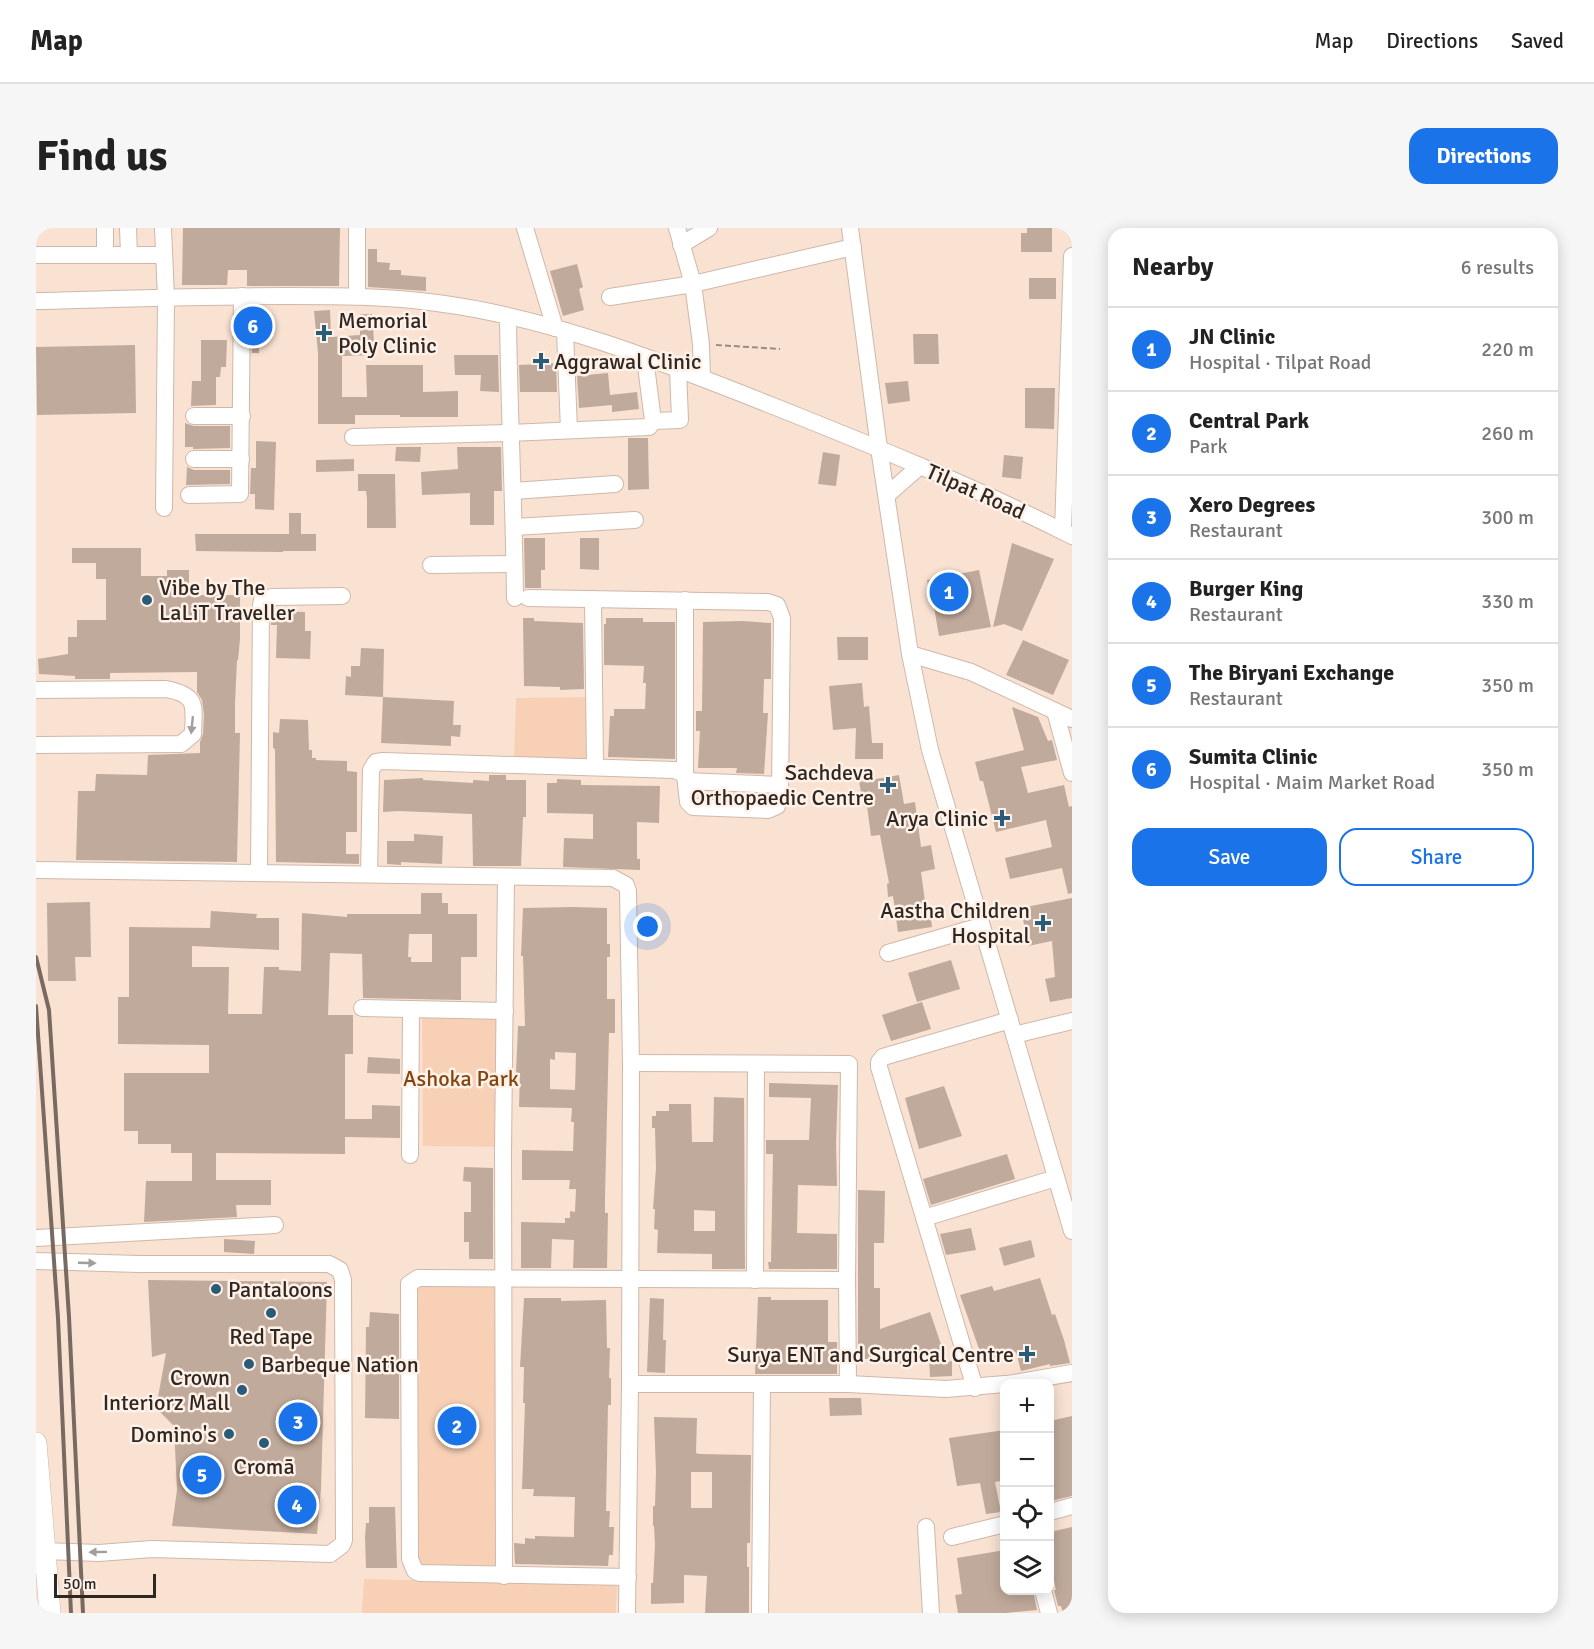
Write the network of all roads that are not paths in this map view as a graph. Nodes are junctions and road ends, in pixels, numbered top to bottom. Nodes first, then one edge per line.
1 (105, 228) edge
2 (128, 228) edge
3 (163, 228) edge
4 (357, 228) edge
5 (525, 228) edge
6 (677, 228) edge
7 (709, 228) edge
8 (850, 228) edge
9 (681, 244) junction
10 (853, 247) junction
11 (36, 255) edge
12 (105, 255) junction
13 (129, 255) junction
14 (163, 255) junction
15 (1072, 256) edge
16 (1072, 263) edge
17 (693, 284) junction
18 (242, 296) junction
19 (357, 296) junction
20 (609, 297) dead end
21 (166, 298) junction
22 (36, 301) edge
23 (508, 317) junction
24 (560, 330) junction
25 (1071, 346) edge
26 (645, 358) junction
27 (678, 370) junction
28 (702, 378) junction
29 (194, 416) dead end
30 (242, 416) junction
31 (653, 422) junction
32 (569, 430) junction
33 (509, 433) junction
34 (353, 437) dead end
35 (879, 448) junction
36 (194, 459) dead end
37 (241, 459) junction
38 (920, 466) junction
39 (615, 484) dead end
40 (513, 491) junction
41 (189, 495) dead end
42 (887, 495) junction
43 (164, 508) dead end
44 (635, 520) dead end
45 (514, 527) junction
46 (1068, 534) edge
47 (514, 564) junction
48 (431, 565) dead end
49 (342, 596) dead end
50 (592, 599) junction
51 (685, 600) junction
52 (910, 654) junction
53 (36, 679) edge
54 (79, 681) dead end
55 (108, 684) dead end
56 (36, 690) edge
57 (188, 695) junction
58 (1055, 711) junction
59 (1072, 718) edge
60 (36, 745) edge
61 (595, 767) junction
62 (1072, 772) edge
63 (686, 778) junction
64 (780, 785) junction
65 (36, 870) edge
66 (259, 872) junction
67 (369, 874) junction
68 (506, 877) junction
69 (981, 926) junction
70 (888, 953) dead end
71 (362, 1008) dead end
72 (411, 1009) junction
73 (505, 1011) junction
74 (1072, 1021) edge
75 (1012, 1027) junction
76 (631, 1063) junction
77 (756, 1064) junction
78 (410, 1155) dead end
79 (1056, 1178) junction
80 (924, 1218) junction
81 (275, 1225) dead end
82 (1072, 1231) edge
83 (36, 1238) edge
84 (36, 1261) edge
85 (504, 1278) junction
86 (631, 1278) junction
87 (755, 1280) junction
88 (847, 1280) junction
89 (1072, 1373) edge
90 (1036, 1379) edge
91 (630, 1384) junction
92 (848, 1384) junction
93 (762, 1385) junction
94 (1000, 1385) edge
95 (975, 1388) junction
96 (36, 1443) edge
97 (1072, 1506) edge
98 (1054, 1511) edge
99 (1000, 1525) edge
100 (926, 1527) dead end
101 (952, 1537) dead end
102 (44, 1551) junction
103 (504, 1576) junction
104 (628, 1577) junction
105 (1044, 1595) edge
106 (50, 1613) edge
107 (627, 1613) edge
108 (760, 1613) edge
109 (931, 1613) edge
110 (1049, 1613) edge

1 - 12 street
2 - 13 street
3 - 14 street
4 - 19 street
5 - 24 street
6 - 9 street
7 - 9 street
8 - 10 street
9 - 17 street
10 - 17 street
10 - 35 street
11 - 12 street
12 - 13 street
13 - 14 street
14 - 21 street
15 - 16 street
16 - 25 street
17 - 20 street
17 - 28 street
18 - 19 street, Tilpat Road
18 - 21 street, Tilpat Road
18 - 30 street
19 - 23 street, Tilpat Road
21 - 22 street, Tilpat Road
21 - 43 street
23 - 24 street, Tilpat Road
23 - 33 street
24 - 26 street, Tilpat Road
24 - 32 street
25 - 46 street
26 - 27 street, Tilpat Road
26 - 31 street
27 - 28 street, Tilpat Road
27 - 31 street
28 - 35 street, Tilpat Road
29 - 30 street
30 - 37 street
31 - 32 street
32 - 33 street
33 - 34 street
33 - 40 street
35 - 38 street, Tilpat Road
35 - 42 street
36 - 37 street
37 - 41 street
38 - 42 street
38 - 46 street, Tilpat Road
39 - 40 street
40 - 45 street
42 - 52 street
44 - 45 street
45 - 47 street
47 - 48 street
47 - 50 street
49 - 66 street
50 - 51 street
50 - 61 street
51 - 63 street
51 - 64 street
52 - 58 street
52 - 69 street
53 - 54 street
55 - 57 street
56 - 57 street
57 -> 60 street
58 - 59 street
58 - 62 street
61 - 63 street
61 - 67 street
63 - 64 street
63 - 64 street
65 - 66 street
66 - 67 street
67 - 68 street
68 - 73 street
68 - 76 street
69 - 70 street
69 - 75 street
71 - 72 street
72 - 73 street
72 - 78 street
73 - 85 street
74 - 75 street
75 - 79 street
75 - 80 street
76 - 77 street
76 - 86 street
77 - 87 street
77 - 88 street
79 - 80 street
79 - 82 street
80 - 95 street
81 - 83 street
84 -> 102 street
85 - 86 street
85 - 103 street
85 - 103 street
86 - 87 street
86 - 91 street
87 - 88 street
88 - 92 street
89 - 90 street
91 - 93 street
91 - 104 street
92 - 93 street
92 - 95 street
93 - 108 street
94 - 95 street
96 - 102 main road
97 - 98 street
99 - 101 street
100 - 109 street
102 - 106 main road
103 - 104 street
104 - 107 street
105 - 110 street

